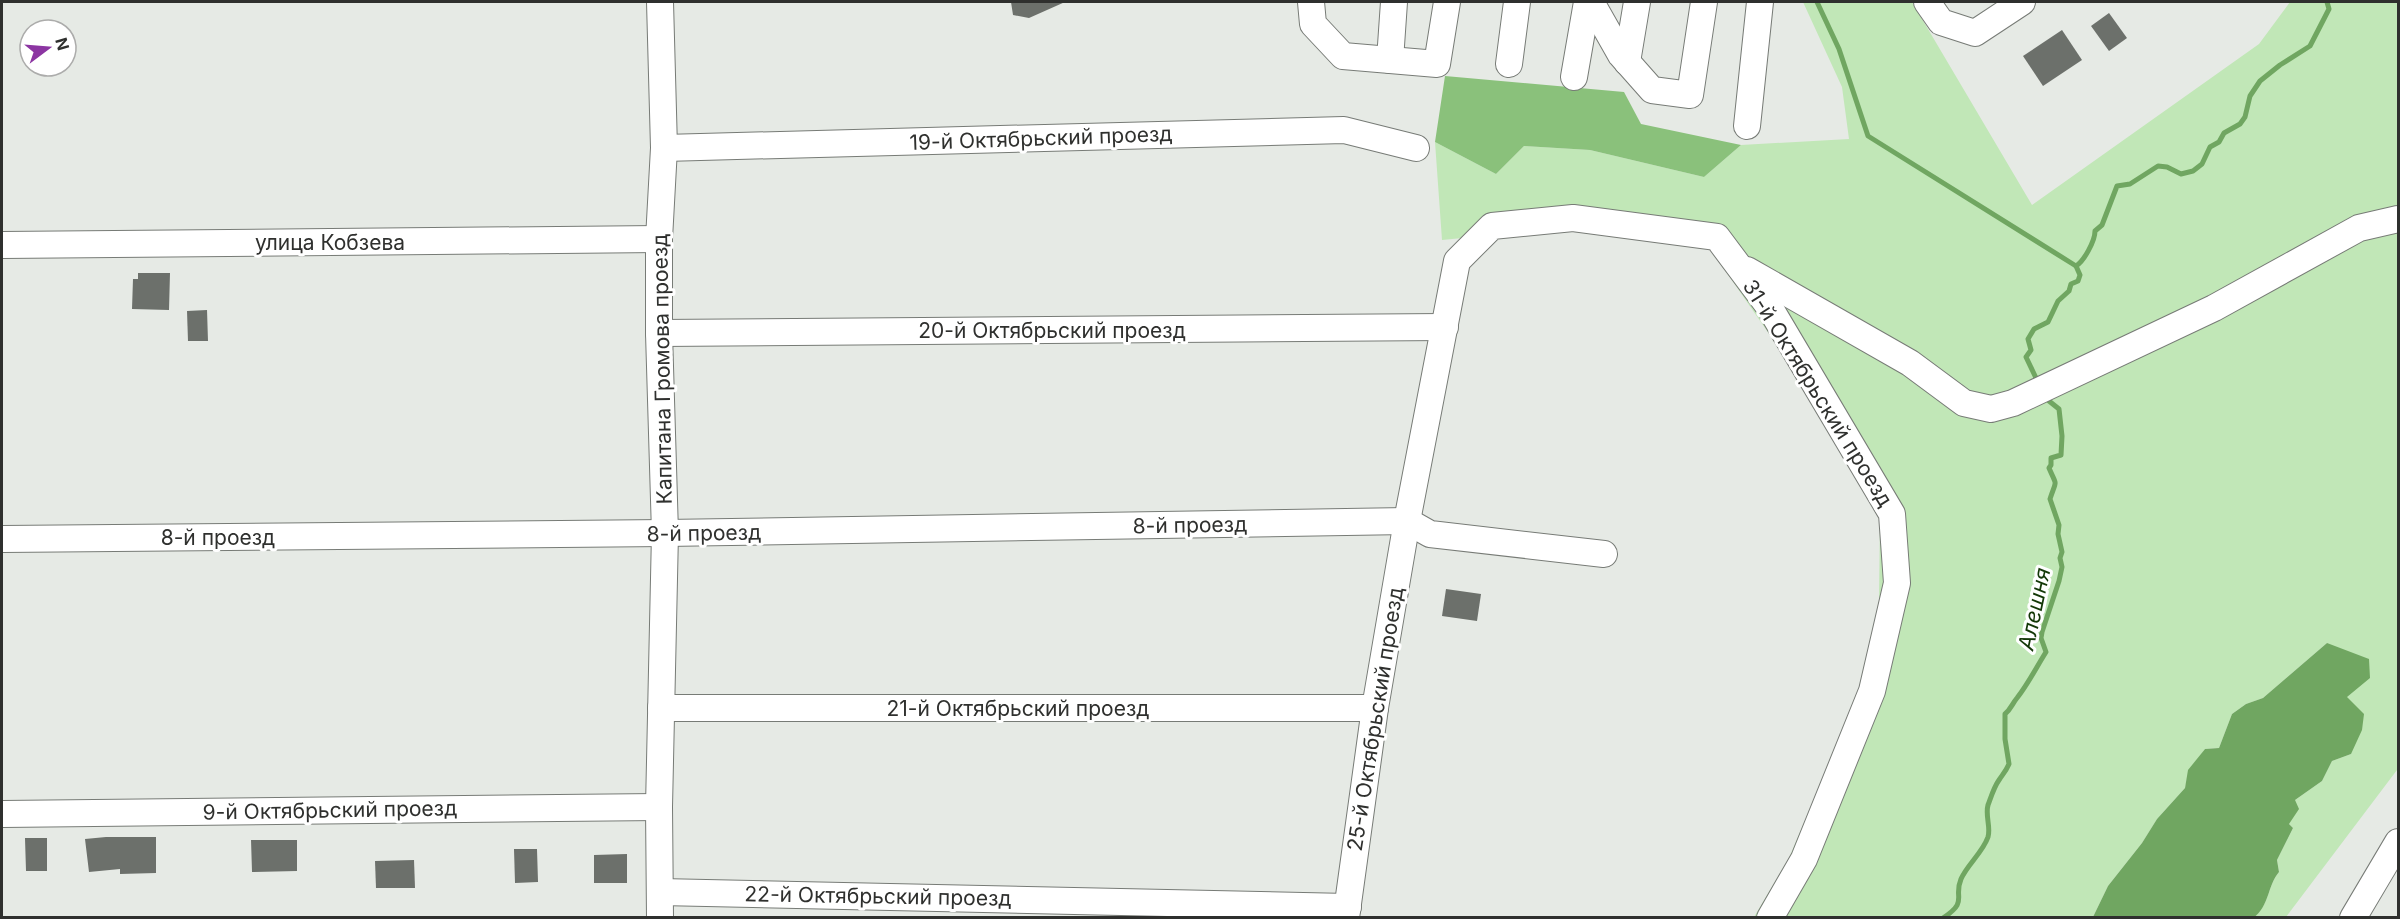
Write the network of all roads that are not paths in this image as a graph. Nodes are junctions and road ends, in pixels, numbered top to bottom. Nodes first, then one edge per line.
1 (660, 2) edge
2 (1311, 2) edge
3 (1394, 2) edge
4 (1447, 2) edge
5 (1517, 2) edge
6 (1589, 2) edge
7 (1637, 2) edge
8 (1704, 2) edge
9 (1760, 2) edge
10 (1927, 2) edge
11 (2022, 2) edge
12 (1390, 60) junction
13 (1628, 62) junction
14 (1509, 64) dead end
15 (1574, 77) dead end
16 (1747, 126) dead end
17 (664, 148) junction
18 (1416, 148) dead end
19 (2398, 219) edge
20 (659, 239) junction
21 (2, 245) edge
22 (1457, 261) joint
23 (1739, 266) junction
24 (1445, 327) junction
25 (659, 333) junction
26 (1407, 521) junction
27 (665, 533) junction
28 (2, 539) edge
29 (1604, 554) dead end
30 (661, 708) junction
31 (1375, 708) junction
32 (659, 807) junction
33 (2, 814) edge
34 (2398, 842) edge
35 (660, 892) junction
36 (1347, 912) edge
37 (660, 918) edge
38 (1770, 918) edge
39 (2354, 918) edge

1 - 17 street, Капитана Громова проезд
2 - 12 street
3 - 12 street
4 - 12 street
5 - 14 street
6 - 13 street
6 - 15 street
7 - 13 street
8 - 13 street
9 - 16 street
10 - 11 street
17 - 18 street, 19-й Октябрьский проезд
17 - 20 street, Капитана Громова проезд
19 - 23 street
20 - 21 street, улица Кобзева
20 - 25 street, Капитана Громова проезд
22 - 23 street, 31-й Октябрьский проезд
22 - 24 street, 25-й Октябрьский проезд
23 - 38 street, 31-й Октябрьский проезд
24 - 25 street, 20-й Октябрьский проезд
24 - 26 street, 25-й Октябрьский проезд
25 - 27 street, Капитана Громова проезд
26 - 27 street, 8-й проезд
26 - 29 street
26 - 31 street, 25-й Октябрьский проезд
27 - 28 street, 8-й проезд
27 - 30 street, Капитана Громова проезд
30 - 31 street, 21-й Октябрьский проезд
30 - 32 street, Капитана Громова проезд
31 - 36 street, 25-й Октябрьский проезд
32 - 33 street, 9-й Октябрьский проезд
32 - 35 street, Капитана Громова проезд
34 - 39 street
35 - 36 street, 22-й Октябрьский проезд
35 - 37 street, Капитана Громова проезд

